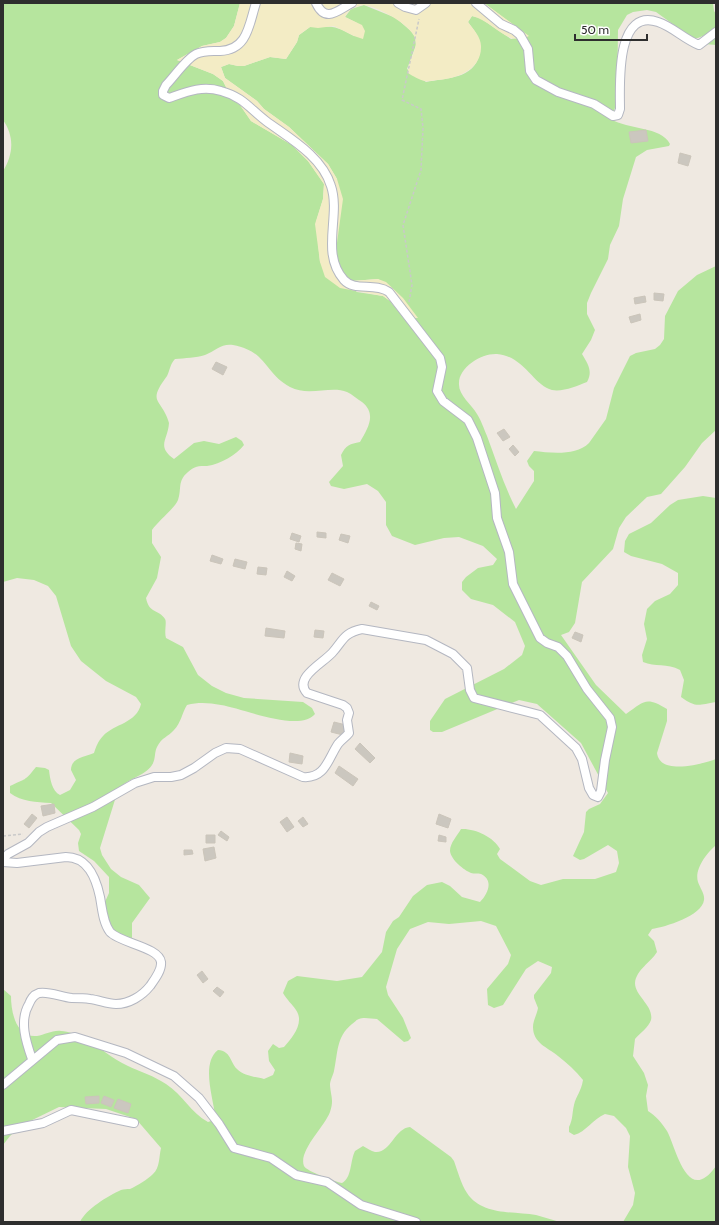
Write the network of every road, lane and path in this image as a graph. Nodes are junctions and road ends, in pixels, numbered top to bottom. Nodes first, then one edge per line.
1 (256, 3) edge
2 (316, 3) edge
3 (352, 3) edge
4 (398, 3) edge
5 (476, 3) edge
6 (423, 5) edge
7 (716, 32) edge
8 (407, 314) junction
9 (3, 836) edge
10 (34, 836) junction
11 (3, 860) edge
12 (32, 1059) junction
13 (3, 1085) edge
14 (134, 1124) dead end
15 (3, 1131) edge
16 (416, 1222) edge

1 - 8 street
2 - 3 street
4 - 6 street
5 - 7 street
6 - 8 path
8 - 10 street
9 - 10 path
10 - 11 street
11 - 12 street
12 - 13 street
12 - 16 street
14 - 15 street

